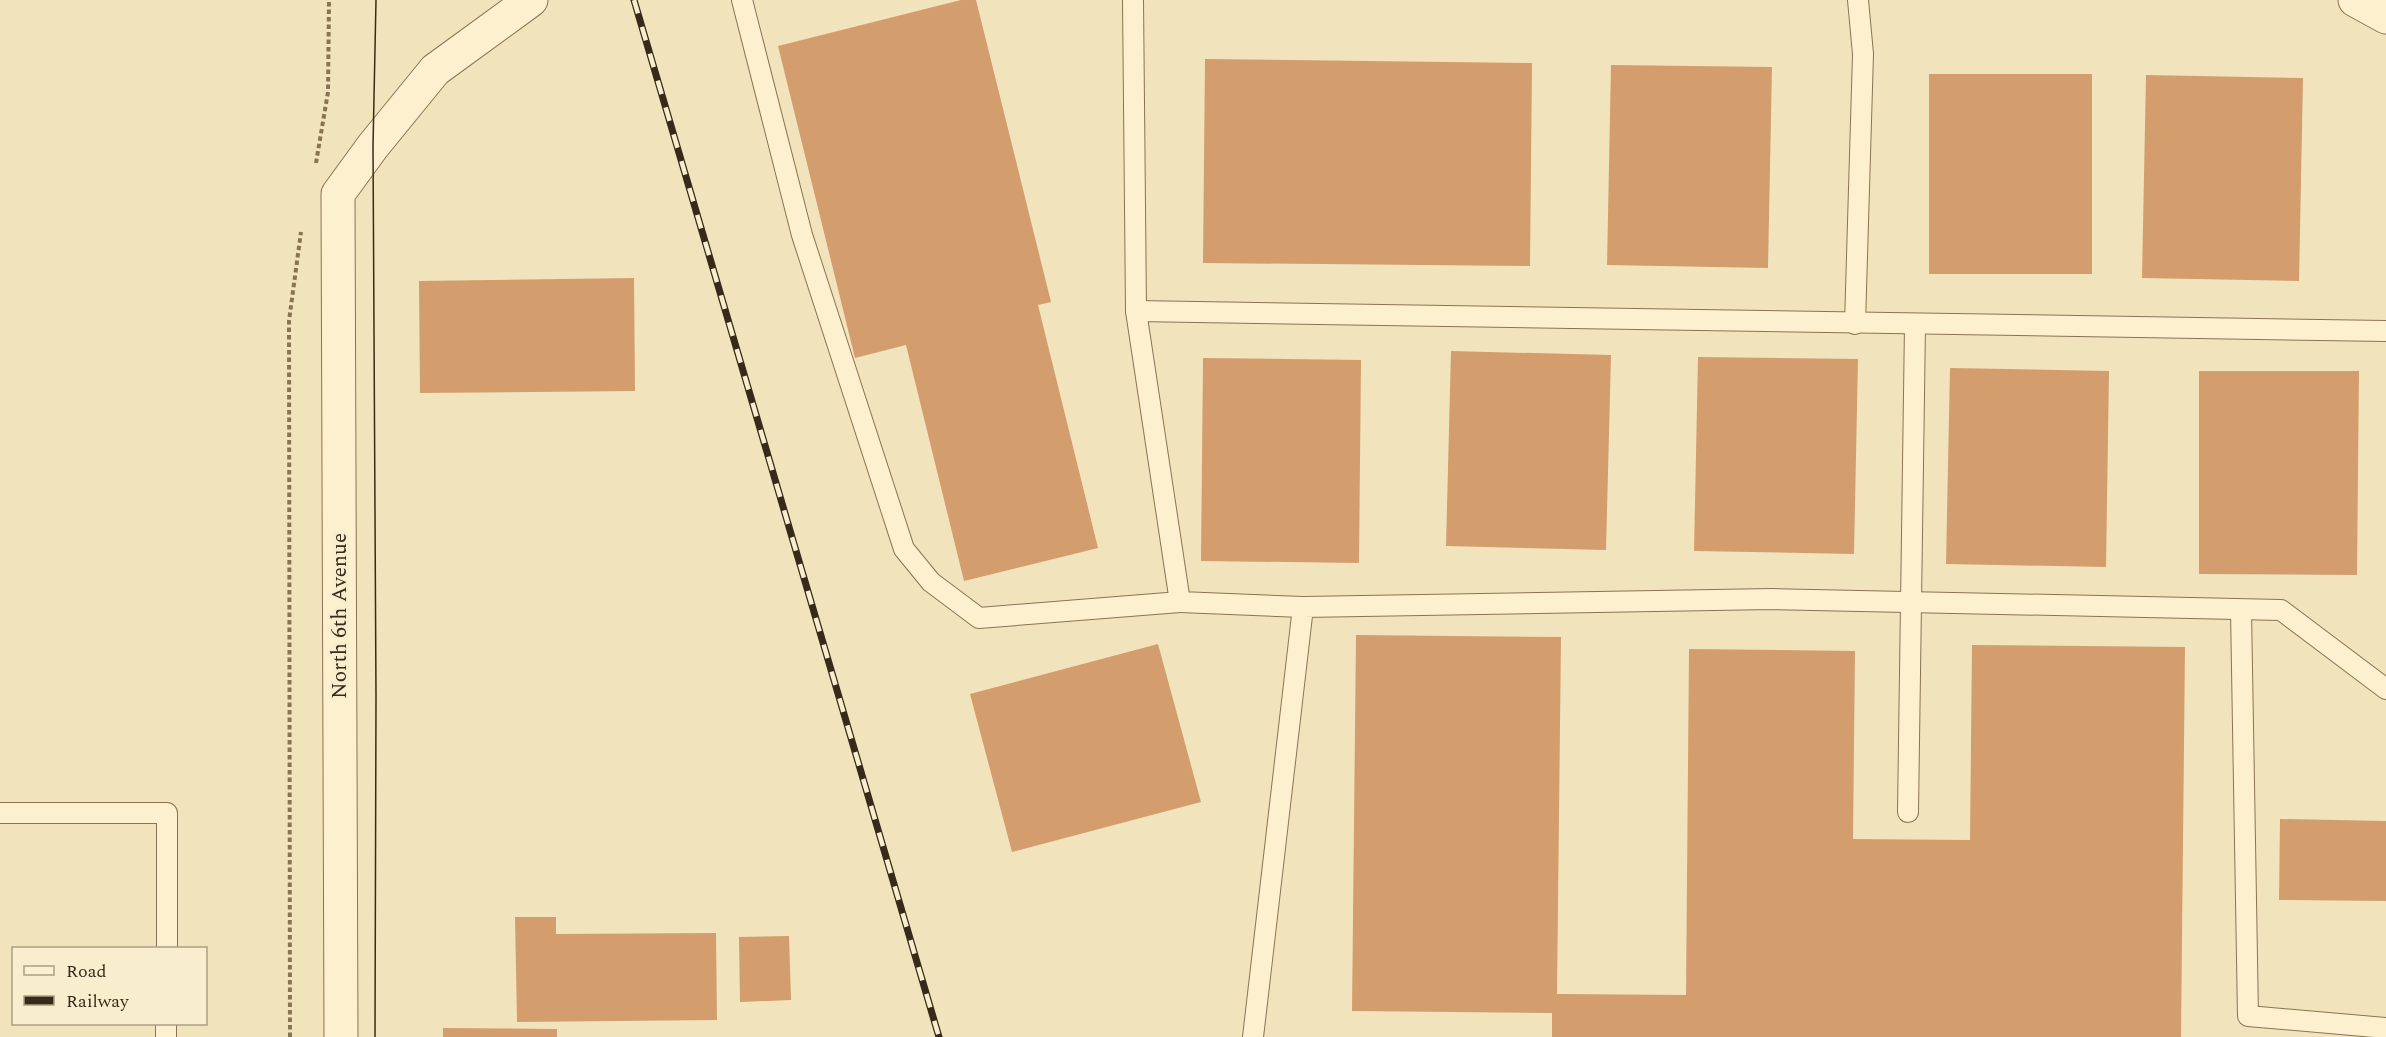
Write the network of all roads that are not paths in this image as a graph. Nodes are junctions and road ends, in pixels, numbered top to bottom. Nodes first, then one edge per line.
1 (531, 0) edge
2 (742, 0) edge
3 (1133, 0) edge
4 (1858, 0) edge
5 (2355, 0) edge
6 (2386, 17) edge
7 (1136, 311) junction
8 (1855, 324) junction
9 (1915, 325) junction
10 (2386, 331) edge
11 (1180, 602) junction
12 (1911, 602) junction
13 (1303, 608) junction
14 (2241, 610) junction
15 (2386, 689) edge
16 (1908, 812) dead end
17 (0, 813) edge
18 (167, 947) edge
19 (2386, 1028) edge
20 (341, 1037) edge
21 (1253, 1037) edge

1 - 20 street, North 6th Avenue
2 - 11 lane
3 - 7 lane
4 - 8 lane
5 - 6 street
7 - 8 lane
7 - 11 lane
8 - 9 lane
9 - 10 lane
9 - 12 lane
11 - 13 lane
12 - 13 lane
12 - 14 lane
12 - 16 lane
13 - 21 lane
14 - 15 lane
14 - 19 lane
17 - 18 lane

